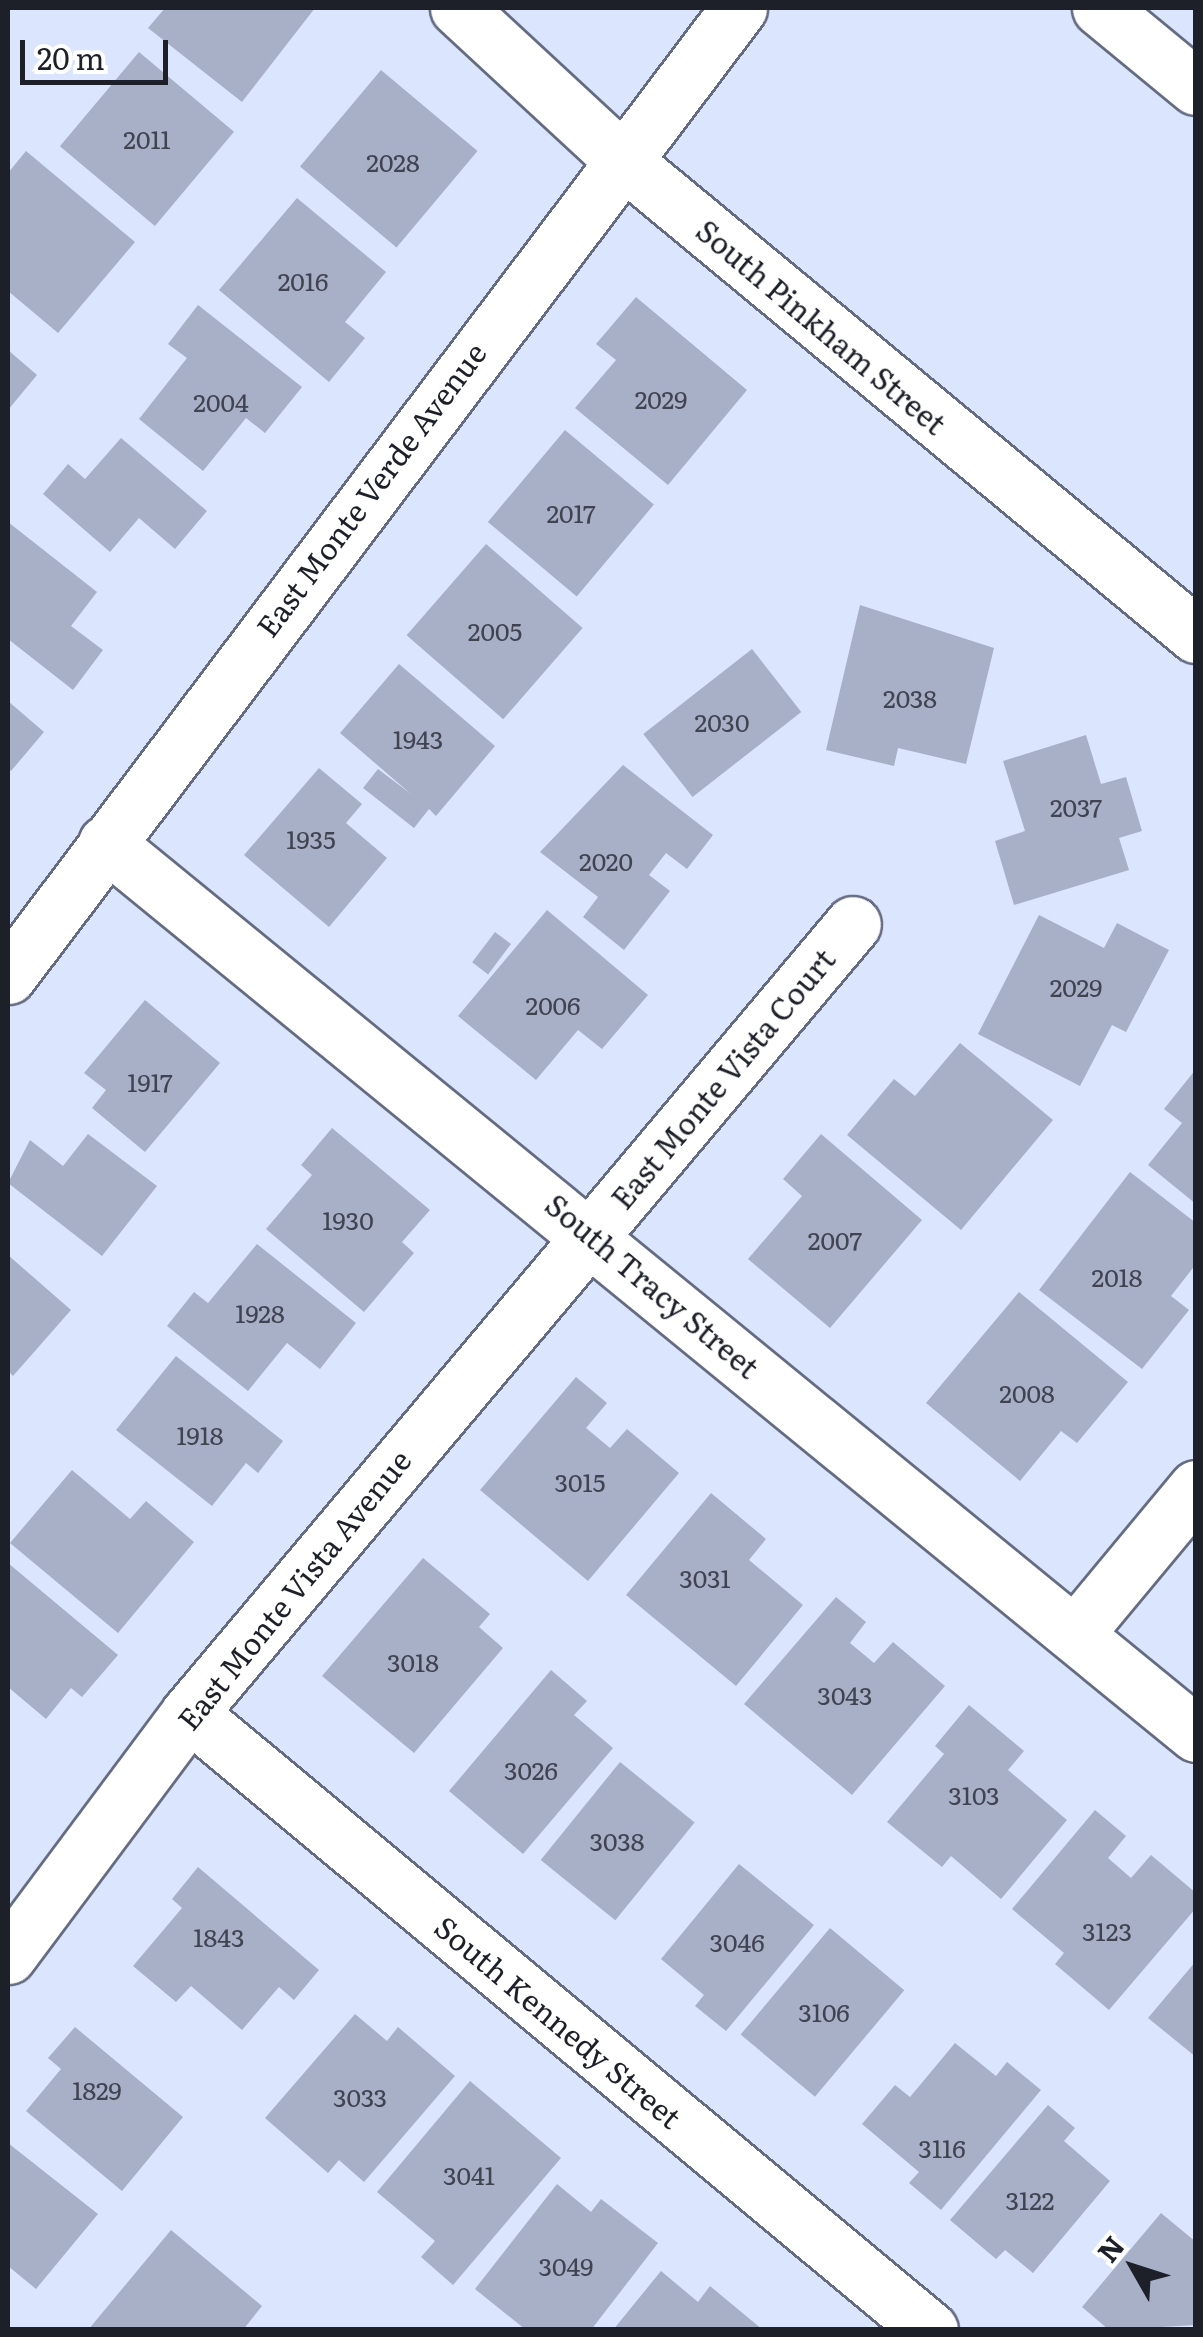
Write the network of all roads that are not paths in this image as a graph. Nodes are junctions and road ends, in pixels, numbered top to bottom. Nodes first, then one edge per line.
1 (458, 8) edge
2 (739, 8) edge
3 (1100, 8) edge
4 (1196, 87) edge
5 (620, 158) junction
6 (1196, 635) edge
7 (106, 843) junction
8 (854, 924) dead end
9 (8, 976) edge
10 (590, 1233) junction
11 (1196, 1488) edge
12 (1075, 1634) junction
13 (189, 1713) junction
14 (1196, 1734) edge
15 (8, 1956) edge
16 (930, 2330) edge

1 - 5 street, South Pinkham Street
2 - 5 street, East Monte Verde Avenue
3 - 4 street
5 - 6 street, South Pinkham Street
5 - 7 street, East Monte Verde Avenue
7 - 9 street, East Monte Verde Avenue
7 - 10 street, South Tracy Street
8 - 10 street, East Monte Vista Court
10 - 12 street, South Tracy Street
10 - 13 street, East Monte Vista Avenue
11 - 12 street
12 - 14 street, South Tracy Street
13 - 15 street, East Monte Vista Avenue
13 - 16 street, South Kennedy Street

